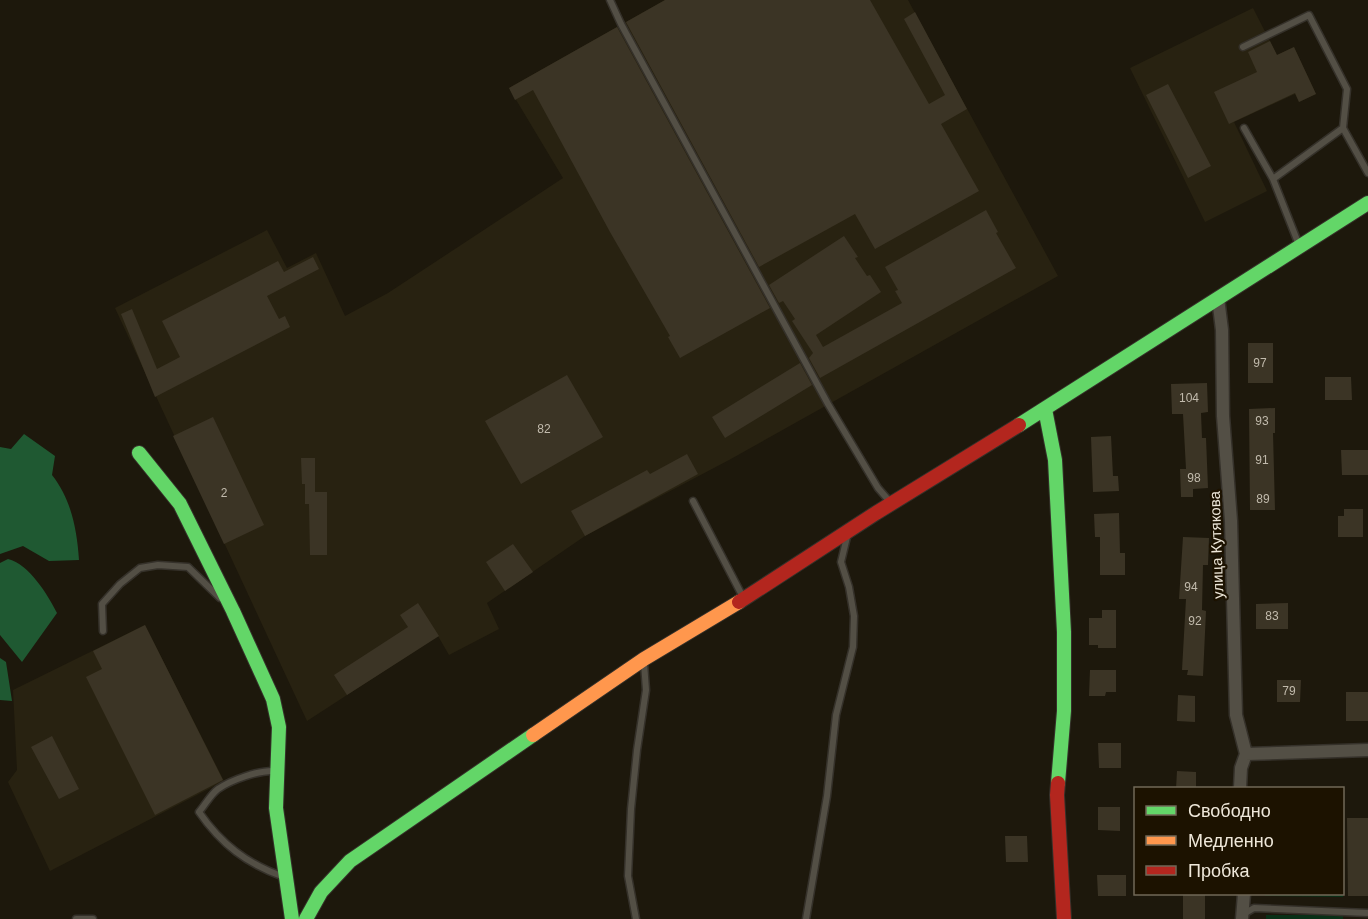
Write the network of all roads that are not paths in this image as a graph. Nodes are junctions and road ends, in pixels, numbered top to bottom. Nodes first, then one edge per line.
1 (610, 0) edge
2 (1243, 46) dead end
3 (1244, 128) dead end
4 (1342, 128) junction
5 (1368, 173) edge
6 (1273, 179) junction
7 (1368, 203) edge
8 (1300, 248) junction
9 (1218, 298) junction
10 (1045, 410) junction
11 (139, 453) dead end
12 (693, 501) dead end
13 (892, 503) junction
14 (847, 533) junction
15 (744, 599) junction
16 (233, 611) junction
17 (103, 631) dead end
18 (644, 659) junction
19 (1368, 750) edge
20 (1246, 754) junction
21 (278, 772) junction
22 (1240, 787) edge
23 (288, 879) junction
24 (1244, 895) edge
25 (1368, 913) edge
26 (1242, 917) edge
27 (76, 919) edge
28 (93, 919) edge
29 (292, 919) edge
30 (306, 919) edge
31 (636, 919) edge
32 (806, 919) edge
33 (1064, 919) edge

1 - 13 lane
2 - 4 lane
3 - 6 lane
4 - 5 lane
4 - 6 lane
6 - 8 lane
7 - 8 street
8 - 9 street
9 - 10 street
9 - 20 street, улица Кутякова
10 - 13 street
10 - 33 street
11 - 16 street
12 - 15 lane
13 - 14 street
14 - 15 street
14 - 32 lane
15 - 18 street
16 - 17 lane
16 - 21 street
18 - 30 street
18 - 31 lane
19 - 20 street
20 - 22 street, улица Кутякова
21 - 23 street
21 - 23 lane
23 - 29 street
24 - 26 street
25 - 26 lane
27 - 28 lane

